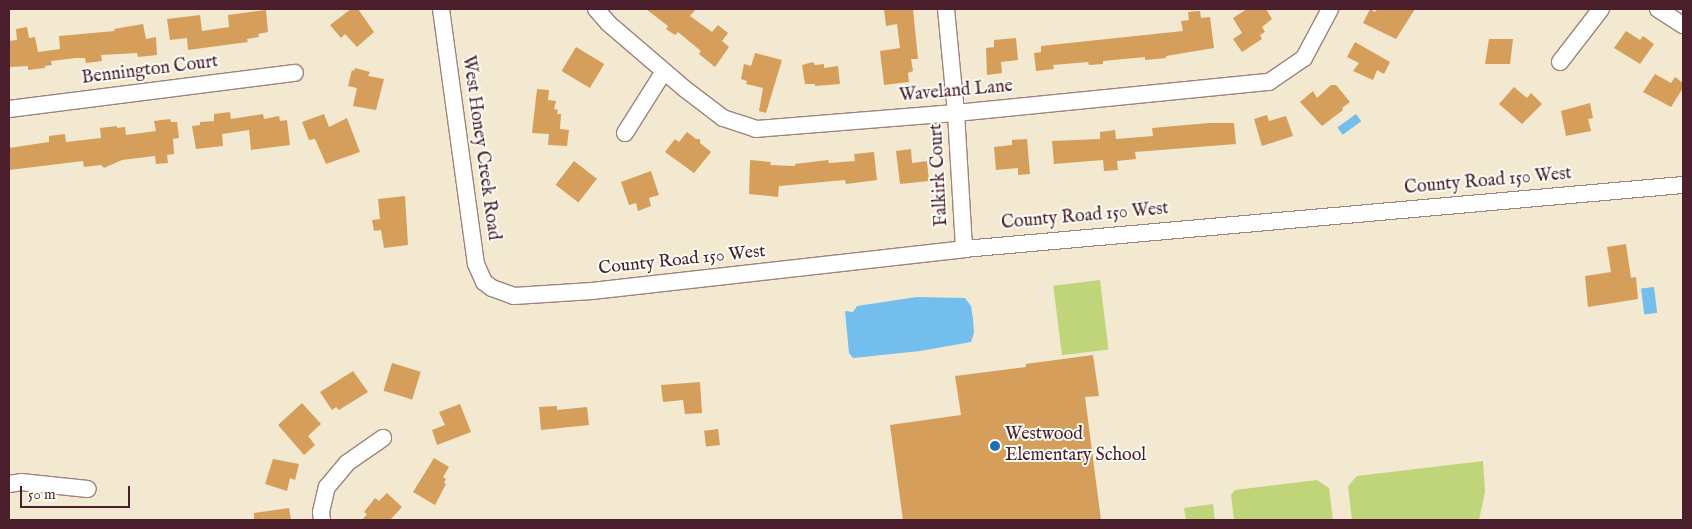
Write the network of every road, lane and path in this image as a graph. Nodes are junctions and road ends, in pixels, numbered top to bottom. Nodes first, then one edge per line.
1 (441, 9) edge
2 (596, 9) edge
3 (946, 9) edge
4 (1330, 9) edge
5 (1601, 9) edge
6 (1658, 9) edge
7 (1683, 25) edge
8 (1560, 62) dead end
9 (295, 73) dead end
10 (663, 73) junction
11 (9, 109) edge
12 (956, 113) junction
13 (625, 133) dead end
14 (1683, 185) edge
15 (964, 249) junction
16 (492, 288) joint
17 (383, 438) dead end
18 (9, 484) edge
19 (88, 489) dead end
20 (322, 520) edge

1 - 16 street, West Honey Creek Road
2 - 10 street, Waveland Lane
3 - 12 street, Falkirk Court
4 - 12 street, Waveland Lane
5 - 8 street
6 - 7 street
9 - 11 street, Bennington Court
10 - 12 street, Waveland Lane
10 - 13 street
12 - 15 street, Falkirk Court
14 - 15 street, County Road 150 West
15 - 16 street, County Road 150 West
17 - 20 street
18 - 19 street

